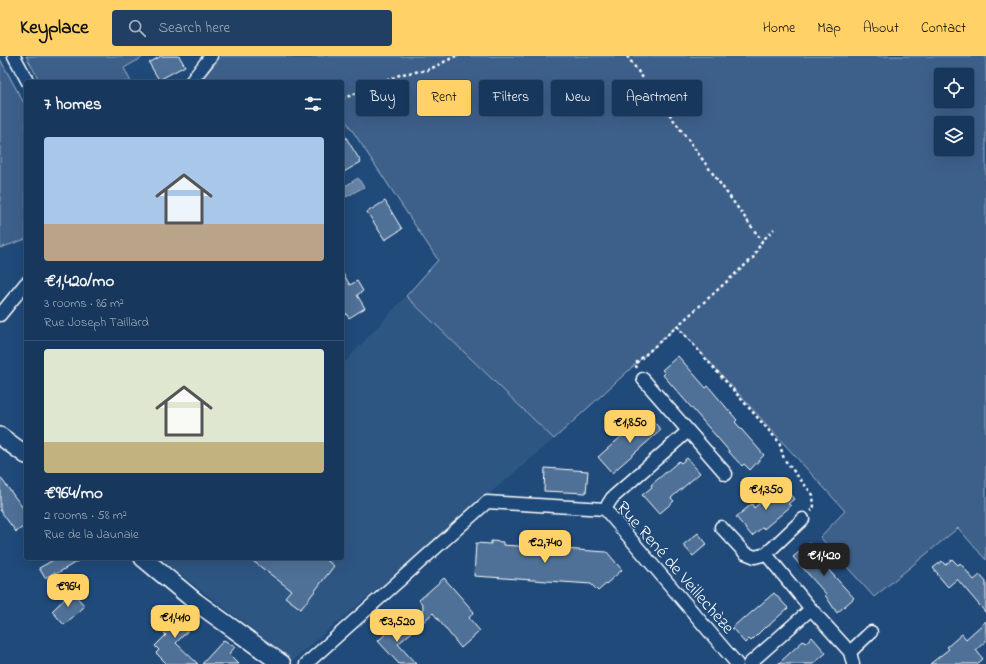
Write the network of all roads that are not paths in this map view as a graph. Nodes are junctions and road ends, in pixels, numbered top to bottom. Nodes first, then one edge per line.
1 (14, 56) edge
2 (211, 56) edge
3 (27, 80) edge
4 (193, 80) edge
5 (24, 285) edge
6 (0, 315) edge
7 (643, 379) road end
8 (688, 431) junction
9 (0, 436) edge
10 (24, 454) edge
11 (726, 474) dead end
12 (605, 509) junction
13 (803, 519) road end
14 (721, 527) dead end
15 (766, 554) junction
16 (145, 560) edge
17 (811, 609) junction
18 (871, 632) dead end
19 (850, 652) junction
20 (282, 664) edge
21 (306, 664) edge
22 (737, 664) edge
23 (749, 664) edge
24 (853, 664) edge

1 - 3 street
2 - 4 street
5 - 6 street
7 - 8 street
8 - 11 street
8 - 12 street
9 - 10 main road
12 - 21 street, Rue René de Veillechèze
12 - 22 street, Rue René de Veillechèze
13 - 15 street
14 - 15 street
15 - 17 street
16 - 20 main road
17 - 19 street
17 - 23 street
18 - 19 street
19 - 24 street

